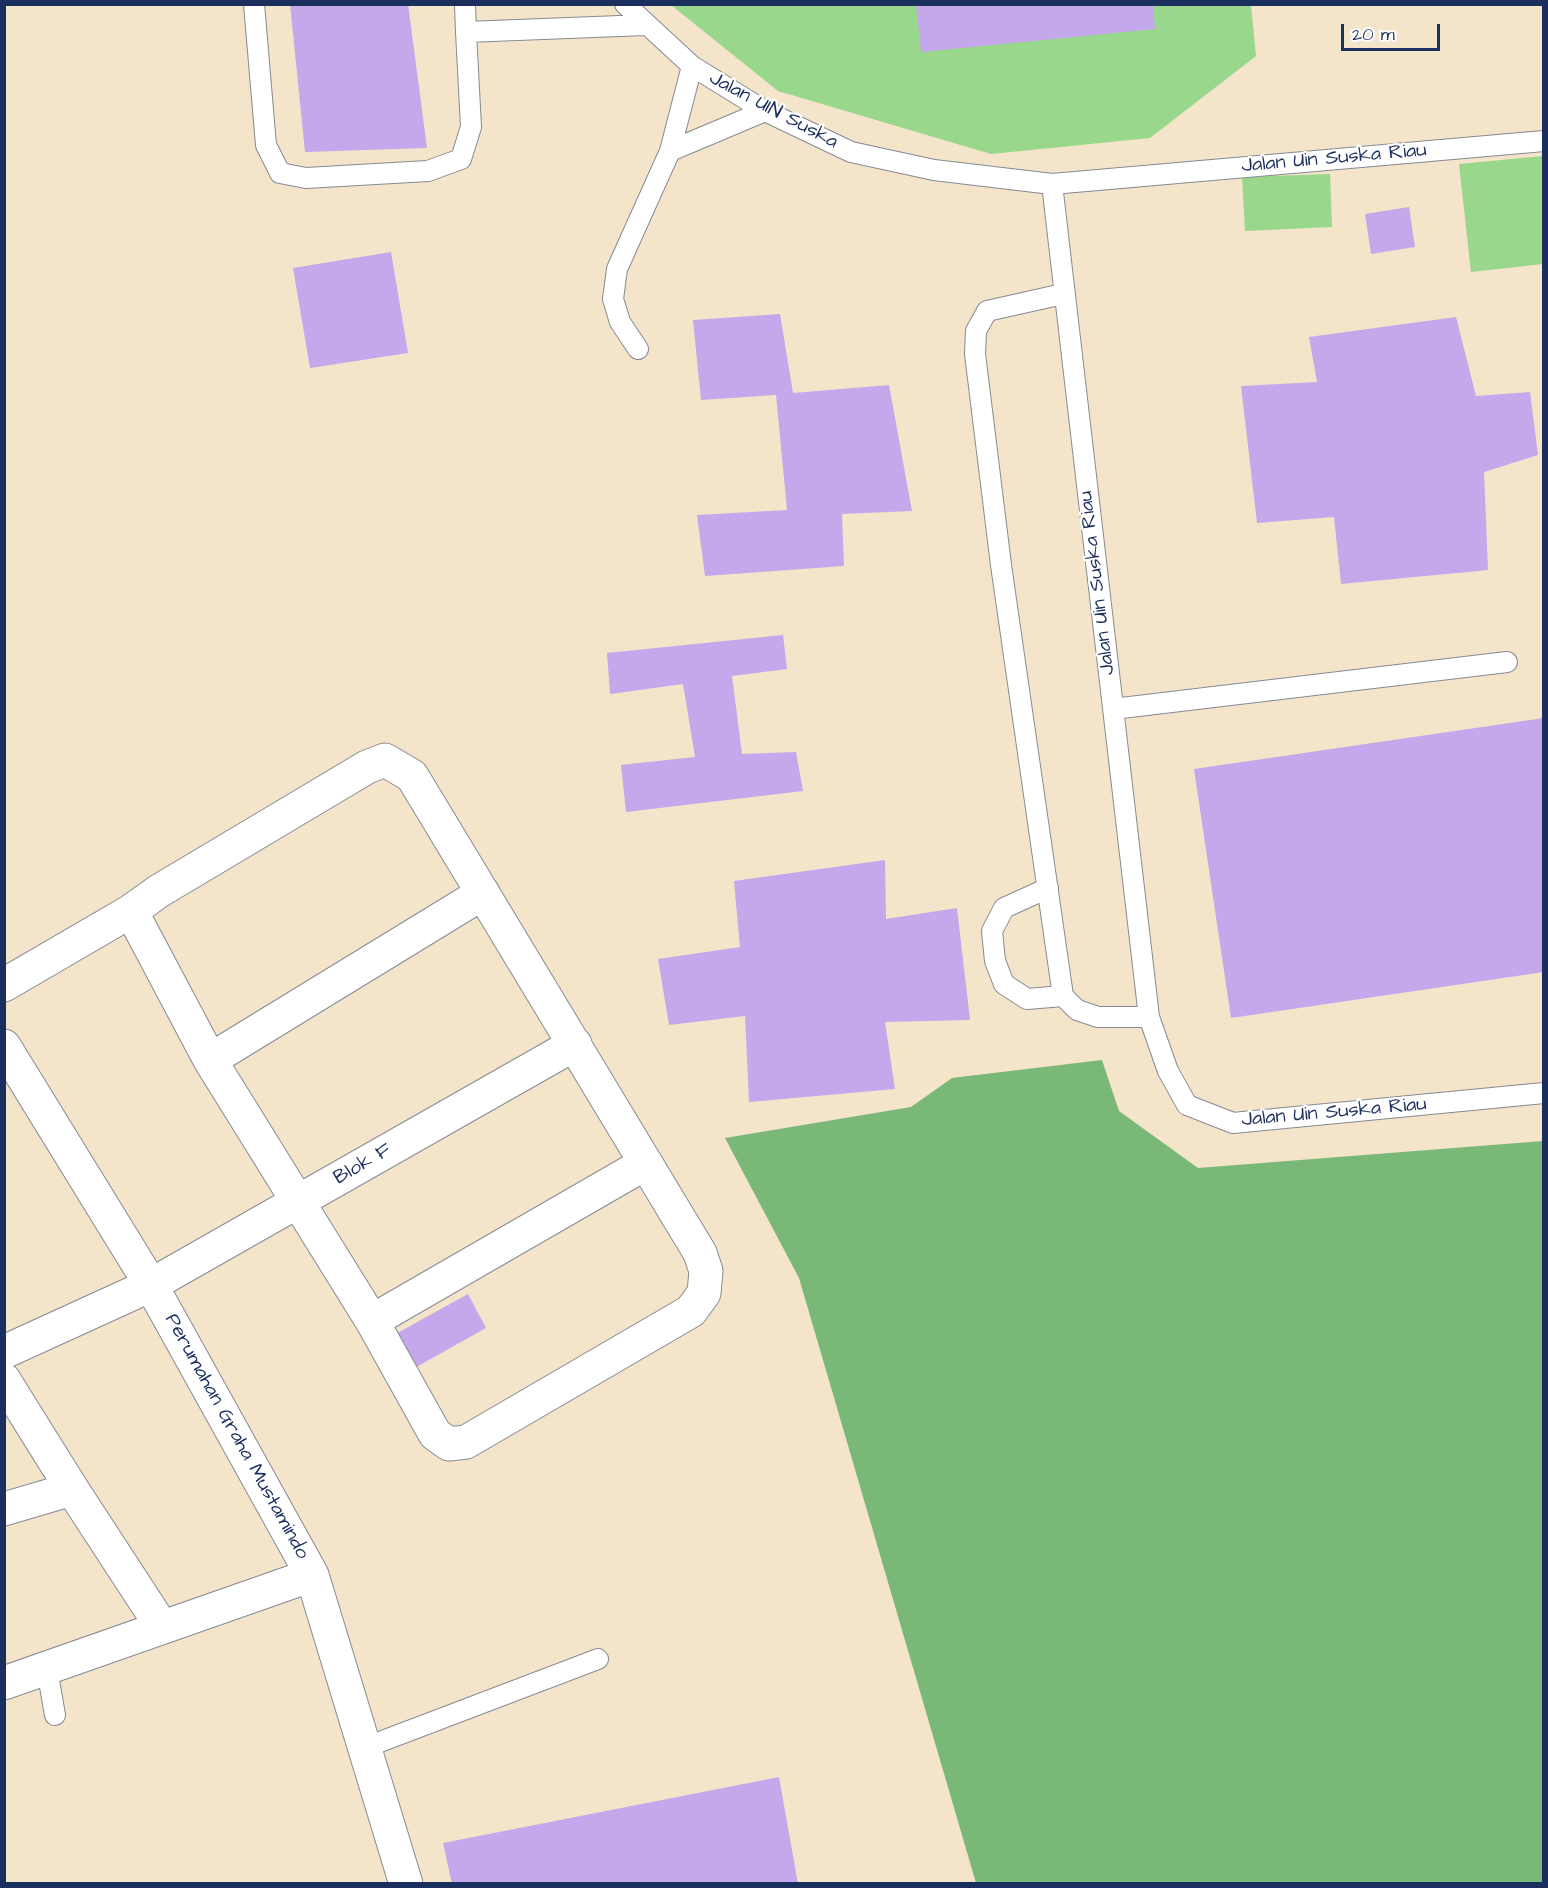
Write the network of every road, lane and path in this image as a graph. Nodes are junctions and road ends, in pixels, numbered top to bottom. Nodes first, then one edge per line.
1 (254, 4) edge
2 (465, 4) edge
3 (625, 4) edge
4 (646, 25) junction
5 (466, 32) junction
6 (692, 66) junction
7 (765, 111) junction
8 (1544, 141) edge
9 (670, 150) junction
10 (1052, 184) junction
11 (1064, 294) junction
12 (638, 348) dead end
13 (1507, 662) dead end
14 (1113, 709) junction
15 (1048, 888) junction
16 (483, 893) junction
17 (131, 911) junction
18 (4, 984) edge
19 (1063, 996) junction
20 (1149, 1017) junction
21 (574, 1044) junction
22 (4, 1046) edge
23 (210, 1060) junction
24 (1544, 1093) edge
25 (646, 1163) junction
26 (298, 1203) junction
27 (151, 1285) junction
28 (372, 1321) junction
29 (4, 1352) edge
30 (4, 1380) edge
31 (72, 1489) junction
32 (4, 1509) edge
33 (312, 1575) junction
34 (162, 1627) junction
35 (598, 1659) dead end
36 (47, 1669) junction
37 (4, 1683) edge
38 (56, 1715) dead end
39 (364, 1748) junction
40 (406, 1884) edge

1 - 5 lane
2 - 5 lane
3 - 4 lane, Jalan UIN Suska
4 - 5 lane
4 - 6 lane, Jalan UIN Suska
6 - 7 lane, Jalan UIN Suska
6 - 9 lane
7 - 9 lane
7 - 10 lane, Jalan UIN Suska
8 - 10 lane, Jalan Uin Suska Riau
9 - 12 lane
10 - 11 lane, Jalan Uin Suska Riau
11 - 14 lane, Jalan Uin Suska Riau
11 - 15 lane
13 - 14 lane
14 - 20 lane, Jalan Uin Suska Riau
15 - 19 lane
15 - 19 lane
16 - 17 street
16 - 21 street
16 - 23 street
17 - 18 street
17 - 23 street
19 - 20 lane
20 - 24 lane, Jalan Uin Suska Riau
21 - 25 street
21 - 26 street, Blok F
22 - 27 street, Perumahan Graha Mustamindo
23 - 26 street
25 - 28 street
25 - 28 street
26 - 27 street, Blok F
26 - 28 street
27 - 29 street
27 - 33 street, Perumahan Graha Mustamindo
30 - 31 street
31 - 32 street
31 - 34 street
33 - 34 street, Perumahan Graha Mustamindo
33 - 39 street
34 - 36 street, Perumahan Graha Mustamindo
35 - 39 lane
36 - 37 street, Perumahan Graha Mustamindo
36 - 38 lane
39 - 40 street

